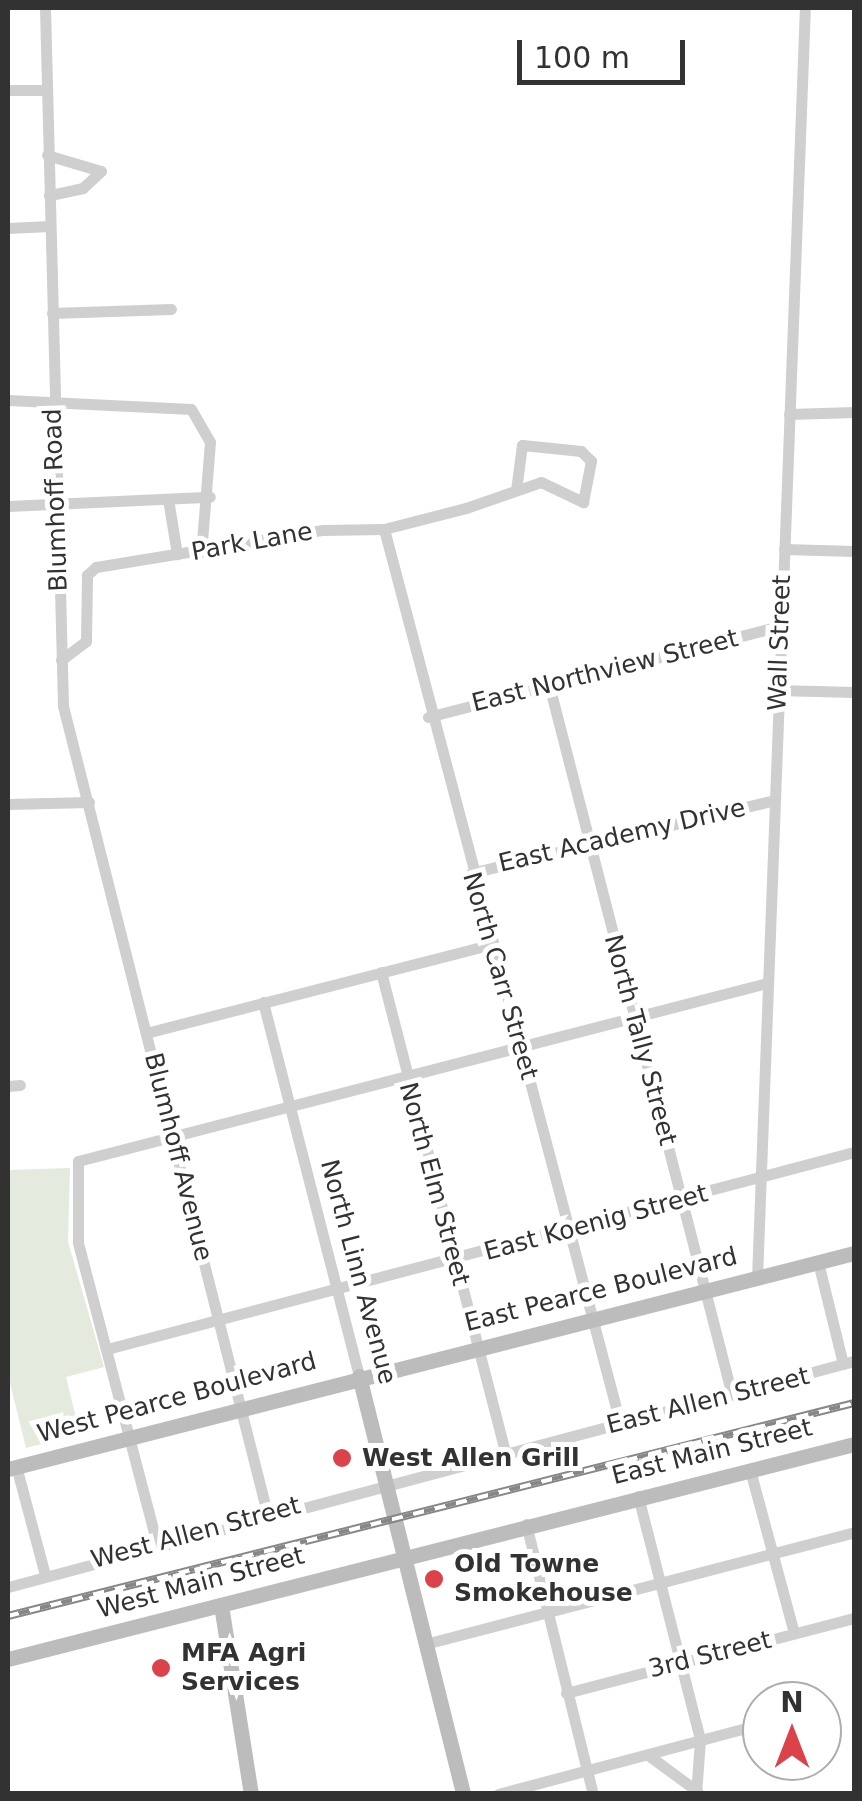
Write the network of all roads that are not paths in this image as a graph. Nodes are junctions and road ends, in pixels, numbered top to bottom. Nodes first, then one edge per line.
1 (45, 8) edge
2 (806, 8) edge
3 (8, 90) edge
4 (45, 90) junction
5 (47, 155) junction
6 (49, 195) junction
7 (50, 226) junction
8 (8, 228) edge
9 (171, 309) dead end
10 (52, 313) junction
11 (52, 399) junction
12 (8, 400) edge
13 (854, 412) edge
14 (790, 414) junction
15 (516, 490) junction
16 (210, 497) junction
17 (168, 499) junction
18 (58, 505) junction
19 (8, 506) edge
20 (384, 529) junction
21 (784, 548) junction
22 (854, 551) edge
23 (201, 553) junction
24 (178, 554) junction
25 (781, 626) junction
26 (61, 660) junction
27 (549, 686) junction
28 (778, 690) junction
29 (854, 692) edge
30 (428, 717) junction
31 (774, 800) junction
32 (89, 802) junction
33 (8, 804) edge
34 (589, 844) junction
35 (470, 872) junction
36 (492, 944) junction
37 (381, 972) junction
38 (766, 983) junction
39 (263, 1002) junction
40 (632, 1018) junction
41 (146, 1033) junction
42 (520, 1047) junction
43 (406, 1076) junction
44 (289, 1106) junction
45 (172, 1136) junction
46 (854, 1152) edge
47 (759, 1178) junction
48 (684, 1202) junction
49 (568, 1231) junction
50 (854, 1253) edge
51 (455, 1260) junction
52 (818, 1262) junction
53 (757, 1278) junction
54 (705, 1289) junction
55 (336, 1291) junction
56 (592, 1319) junction
57 (221, 1320) junction
58 (476, 1347) junction
59 (107, 1350) junction
60 (849, 1362) edge
61 (359, 1376) junction
62 (732, 1394) junction
63 (242, 1406) junction
64 (620, 1423) junction
65 (128, 1434) junction
66 (854, 1444) edge
67 (506, 1454) junction
68 (12, 1467) edge
69 (750, 1470) junction
70 (386, 1482) junction
71 (638, 1496) junction
72 (267, 1513) junction
73 (526, 1524) junction
74 (854, 1532) edge
75 (157, 1544) junction
76 (771, 1553) junction
77 (406, 1554) junction
78 (45, 1575) junction
79 (659, 1582) junction
80 (8, 1587) edge
81 (221, 1606) junction
82 (548, 1611) junction
83 (854, 1618) edge
84 (794, 1633) junction
85 (428, 1643) junction
86 (8, 1659) edge
87 (678, 1662) junction
88 (566, 1692) junction
89 (742, 1729) edge
90 (700, 1740) junction
91 (648, 1755) junction
92 (587, 1772) junction
93 (697, 1792) edge
94 (250, 1794) edge
95 (463, 1794) edge
96 (498, 1794) edge
97 (592, 1794) edge

1 - 4 street, Blumhoff Road
2 - 14 street, Wall Street
3 - 4 street
4 - 5 street, Blumhoff Road
5 - 6 street, Blumhoff Road
5 - 6 street
6 - 7 street, Blumhoff Road
7 - 8 street
7 - 10 street, Blumhoff Road
9 - 10 street
10 - 11 street, Blumhoff Road
11 - 12 street
11 - 16 street
11 - 18 street, Blumhoff Road
13 - 14 street
14 - 21 street, Wall Street
15 - 15 street, Park Lane
15 - 20 street, Park Lane
16 - 17 street
16 - 23 street
17 - 18 street
17 - 24 street
18 - 19 street
18 - 26 street, Blumhoff Road
20 - 23 street, Park Lane
20 - 30 street, North Carr Street
21 - 22 street
21 - 25 street, Wall Street
23 - 24 street, Park Lane
24 - 26 street, Park Lane
25 - 27 street, East Northview Street
25 - 28 street, Wall Street
26 - 32 street, Blumhoff Road
27 - 30 street, East Northview Street
27 - 34 street, North Tally Street
28 - 29 street
28 - 31 street, Wall Street
30 - 35 street, North Carr Street
31 - 34 street, East Academy Drive
31 - 38 street, Wall Street
32 - 33 street
32 - 41 street, Blumhoff Avenue
34 - 35 street, East Academy Drive
34 - 40 street, North Tally Street
35 - 36 street, North Carr Street
36 - 37 street
36 - 42 street, North Carr Street
37 - 39 street
37 - 43 street, North Elm Street
38 - 40 street
38 - 47 street, Wall Street
39 - 41 street
39 - 44 street, North Linn Avenue
40 - 42 street
40 - 48 street, North Tally Street
41 - 45 street, Blumhoff Avenue
42 - 43 street
42 - 49 street, North Carr Street
43 - 44 street
43 - 51 street, North Elm Street
44 - 45 street
44 - 55 street, North Linn Avenue
45 - 57 street, Blumhoff Avenue
45 - 59 street
46 - 47 street, East Koenig Street
47 - 48 street, East Koenig Street
47 - 53 street, Wall Street
48 - 49 street, East Koenig Street
48 - 54 street, North Tally Street
49 - 51 street, East Koenig Street
49 - 56 street, North Carr Street
50 - 52 street, East Pearce Boulevard
51 - 55 street, East Koenig Street
51 - 58 street, North Elm Street
52 - 53 street, East Pearce Boulevard
52 - 60 street
53 - 54 street, East Pearce Boulevard
54 - 56 street, East Pearce Boulevard
54 - 62 street, North Tally Street
55 - 57 street, East Koenig Street
55 - 61 street, North Linn Avenue
56 - 58 street, East Pearce Boulevard
56 - 64 street, North Carr Street
57 - 59 street, East Koenig Street
57 - 63 street, Blumhoff Avenue
58 - 61 street, East Pearce Boulevard
58 - 67 street, North Elm Street
59 - 65 street
60 - 62 street, East Allen Street
61 - 63 street, West Pearce Boulevard
61 - 70 street, North Linn Avenue
62 - 64 street, East Allen Street
63 - 65 street, West Pearce Boulevard
63 - 72 street, Blumhoff Avenue
64 - 67 street, East Allen Street
65 - 68 street, West Pearce Boulevard
65 - 75 street
66 - 69 street, East Main Street
67 - 70 street, East Allen Street
68 - 78 street
69 - 71 street, East Main Street
69 - 76 street
70 - 72 street, West Allen Street
70 - 77 street, North Linn Avenue
71 - 73 street, East Main Street
71 - 79 street
72 - 75 street, West Allen Street
73 - 77 street, East Main Street
73 - 82 street
74 - 76 street
75 - 78 street, West Allen Street
76 - 79 street
76 - 84 street
77 - 81 street, West Main Street
77 - 85 street, North Linn Avenue
78 - 80 street, West Allen Street
79 - 82 street
79 - 87 street
81 - 86 street, West Main Street
81 - 94 street
82 - 85 street
82 - 88 street
83 - 84 street, 3rd Street
84 - 87 street, 3rd Street
85 - 95 street, North Linn Avenue
87 - 88 street, 3rd Street
87 - 90 street
88 - 92 street
89 - 90 street
90 - 91 street
90 - 93 street
91 - 92 street
91 - 93 street
92 - 96 street
92 - 97 street

